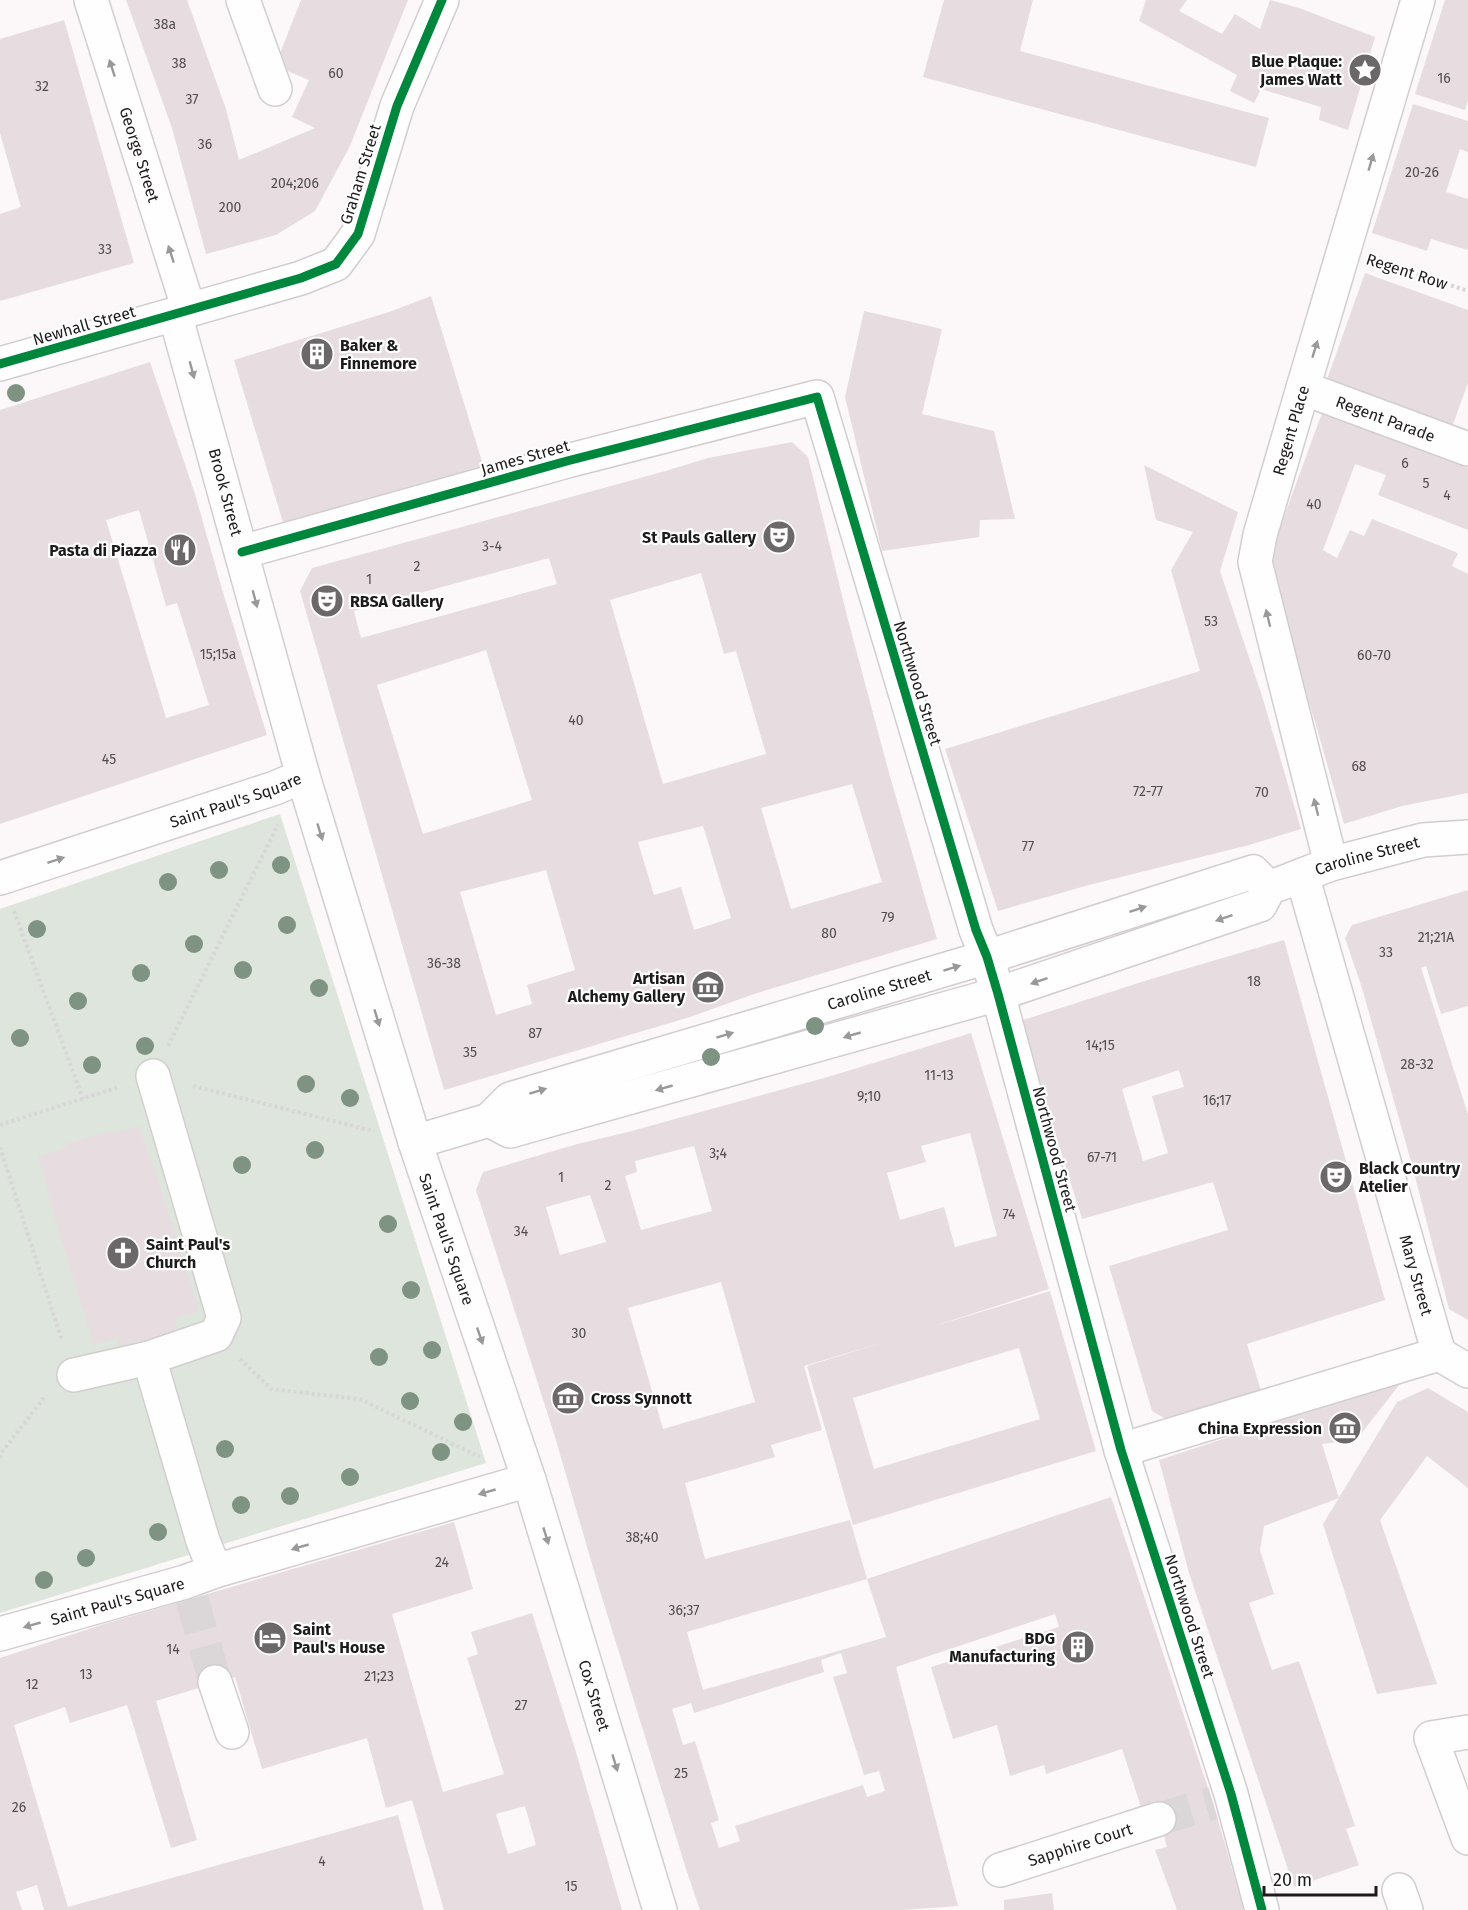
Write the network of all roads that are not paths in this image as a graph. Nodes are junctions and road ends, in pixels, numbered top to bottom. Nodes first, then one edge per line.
1 (91, 0) edge
2 (243, 0) edge
3 (442, 0) edge
4 (1418, 0) edge
5 (275, 89) dead end
6 (182, 312) junction
7 (0, 364) edge
8 (1303, 388) junction
9 (817, 397) joint
10 (1468, 449) edge
11 (242, 552) junction
12 (303, 776) junction
13 (1468, 837) edge
14 (1316, 869) junction
15 (0, 876) edge
16 (1269, 888) junction
17 (987, 957) junction
18 (998, 994) junction
19 (153, 1076) road end
20 (489, 1120) junction
21 (415, 1142) junction
22 (1439, 1354) junction
23 (149, 1358) junction
24 (1468, 1371) edge
25 (74, 1375) road end
26 (1121, 1450) junction
27 (529, 1480) junction
28 (215, 1571) junction
29 (0, 1634) edge
30 (215, 1682) tunnel mouth
31 (231, 1732) dead end
32 (1468, 1732) edge
33 (1159, 1819) tunnel mouth
34 (1468, 1838) edge
35 (1000, 1870) dead end
36 (660, 1910) edge
37 (1262, 1910) edge

6 -> 1 street, George Street
2 - 5 street
3 - 6 street, Graham Street
8 -> 4 street, Regent Place
6 - 7 street, Newhall Street
6 -> 11 street, Brook Street
8 - 10 street, Regent Parade
14 -> 8 street, Regent Place
9 - 11 street, James Street
9 - 17 street, Northwood Street
11 -> 12 street, Brook Street
15 -> 12 street, Saint Paul's Square
12 -> 21 street, Saint Paul's Square
13 - 14 street, Caroline Street
14 - 16 street, Caroline Street
14 - 22 street, Mary Street
17 -> 16 street, Caroline Street
16 -> 18 street, Caroline Street
17 - 18 street, Northwood Street
20 -> 17 street, Caroline Street
18 -> 20 street, Caroline Street
18 - 26 street, Northwood Street
19 - 23 street
20 - 21 street, Caroline Street
21 -> 27 street, Saint Paul's Square
22 - 24 street
22 - 26 street
23 - 25 street
23 - 28 street
26 - 37 street, Northwood Street
27 -> 28 street, Saint Paul's Square
27 -> 36 street, Cox Street
28 -> 29 street, Saint Paul's Square
30 - 31 street
32 - 34 street
33 - 35 street, Sapphire Court

